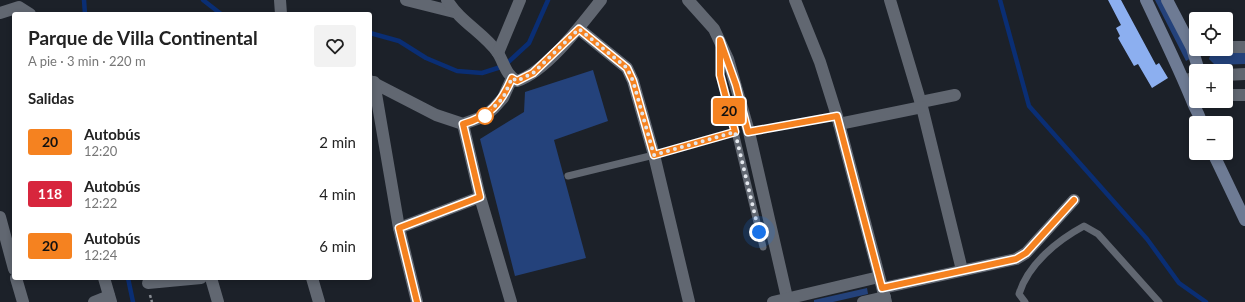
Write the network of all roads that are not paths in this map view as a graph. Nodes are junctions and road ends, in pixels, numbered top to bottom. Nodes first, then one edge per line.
1 (280, 0) edge
2 (406, 0) edge
3 (447, 0) edge
4 (520, 0) edge
5 (601, 0) edge
6 (688, 0) edge
7 (795, 0) edge
8 (890, 0) edge
9 (1146, 0) edge
10 (1167, 0) edge
11 (27, 12) edge
12 (281, 12) edge
13 (454, 12) junction
14 (0, 13) edge
15 (579, 29) junction
16 (1189, 39) edge
17 (720, 40) junction
18 (1233, 47) edge
19 (1245, 47) edge
20 (498, 53) junction
21 (1245, 74) edge
22 (1233, 75) edge
23 (511, 77) junction
24 (1189, 77) edge
25 (372, 82) edge
26 (955, 95) dead end
27 (1233, 95) edge
28 (1245, 95) edge
29 (921, 105) junction
30 (838, 120) junction
31 (463, 124) junction
32 (735, 132) junction
33 (748, 132) junction
34 (654, 155) junction
35 (1216, 160) edge
36 (568, 176) dead end
37 (480, 197) junction
38 (1074, 200) dead end
39 (0, 217) edge
40 (1245, 220) edge
41 (399, 228) junction
42 (763, 246) dead end
43 (12, 262) edge
44 (962, 270) junction
45 (17, 280) edge
46 (105, 280) edge
47 (180, 280) edge
48 (212, 280) edge
49 (313, 280) edge
50 (148, 283) dead end
51 (883, 291) edge
52 (110, 299) edge
53 (787, 300) edge
54 (23, 302) edge
55 (94, 302) edge
56 (218, 302) edge
57 (319, 302) edge
58 (417, 302) edge
59 (511, 302) edge
60 (688, 302) edge
61 (773, 302) edge
62 (863, 302) edge
63 (1025, 302) edge
64 (1159, 302) edge

1 - 12 street
2 - 13 street
3 - 13 street
4 - 20 street
5 - 15 street
6 - 17 street
7 - 30 street
8 - 29 street
9 - 24 street
10 - 16 street
11 - 14 street
13 - 20 street
15 - 23 street
15 - 34 street
17 - 32 lane
17 - 33 street
18 - 19 street
20 - 23 street
21 - 22 street
23 - 31 street
25 - 31 street
25 - 41 street
26 - 29 street
27 - 28 street
29 - 30 street
29 - 44 street
30 - 33 lane
30 - 51 street
31 - 37 street
32 - 34 lane
32 - 42 lane
33 - 53 street
34 - 36 lane
34 - 60 street
35 - 40 street
37 - 41 street
37 - 59 street
38 - 44 street
39 - 43 street
41 - 58 street
44 - 51 street
45 - 54 street
46 - 52 street
47 - 50 street
48 - 56 street
49 - 57 street
51 - 53 street
51 - 62 street
52 - 55 street
53 - 61 street
63 - 64 lane

